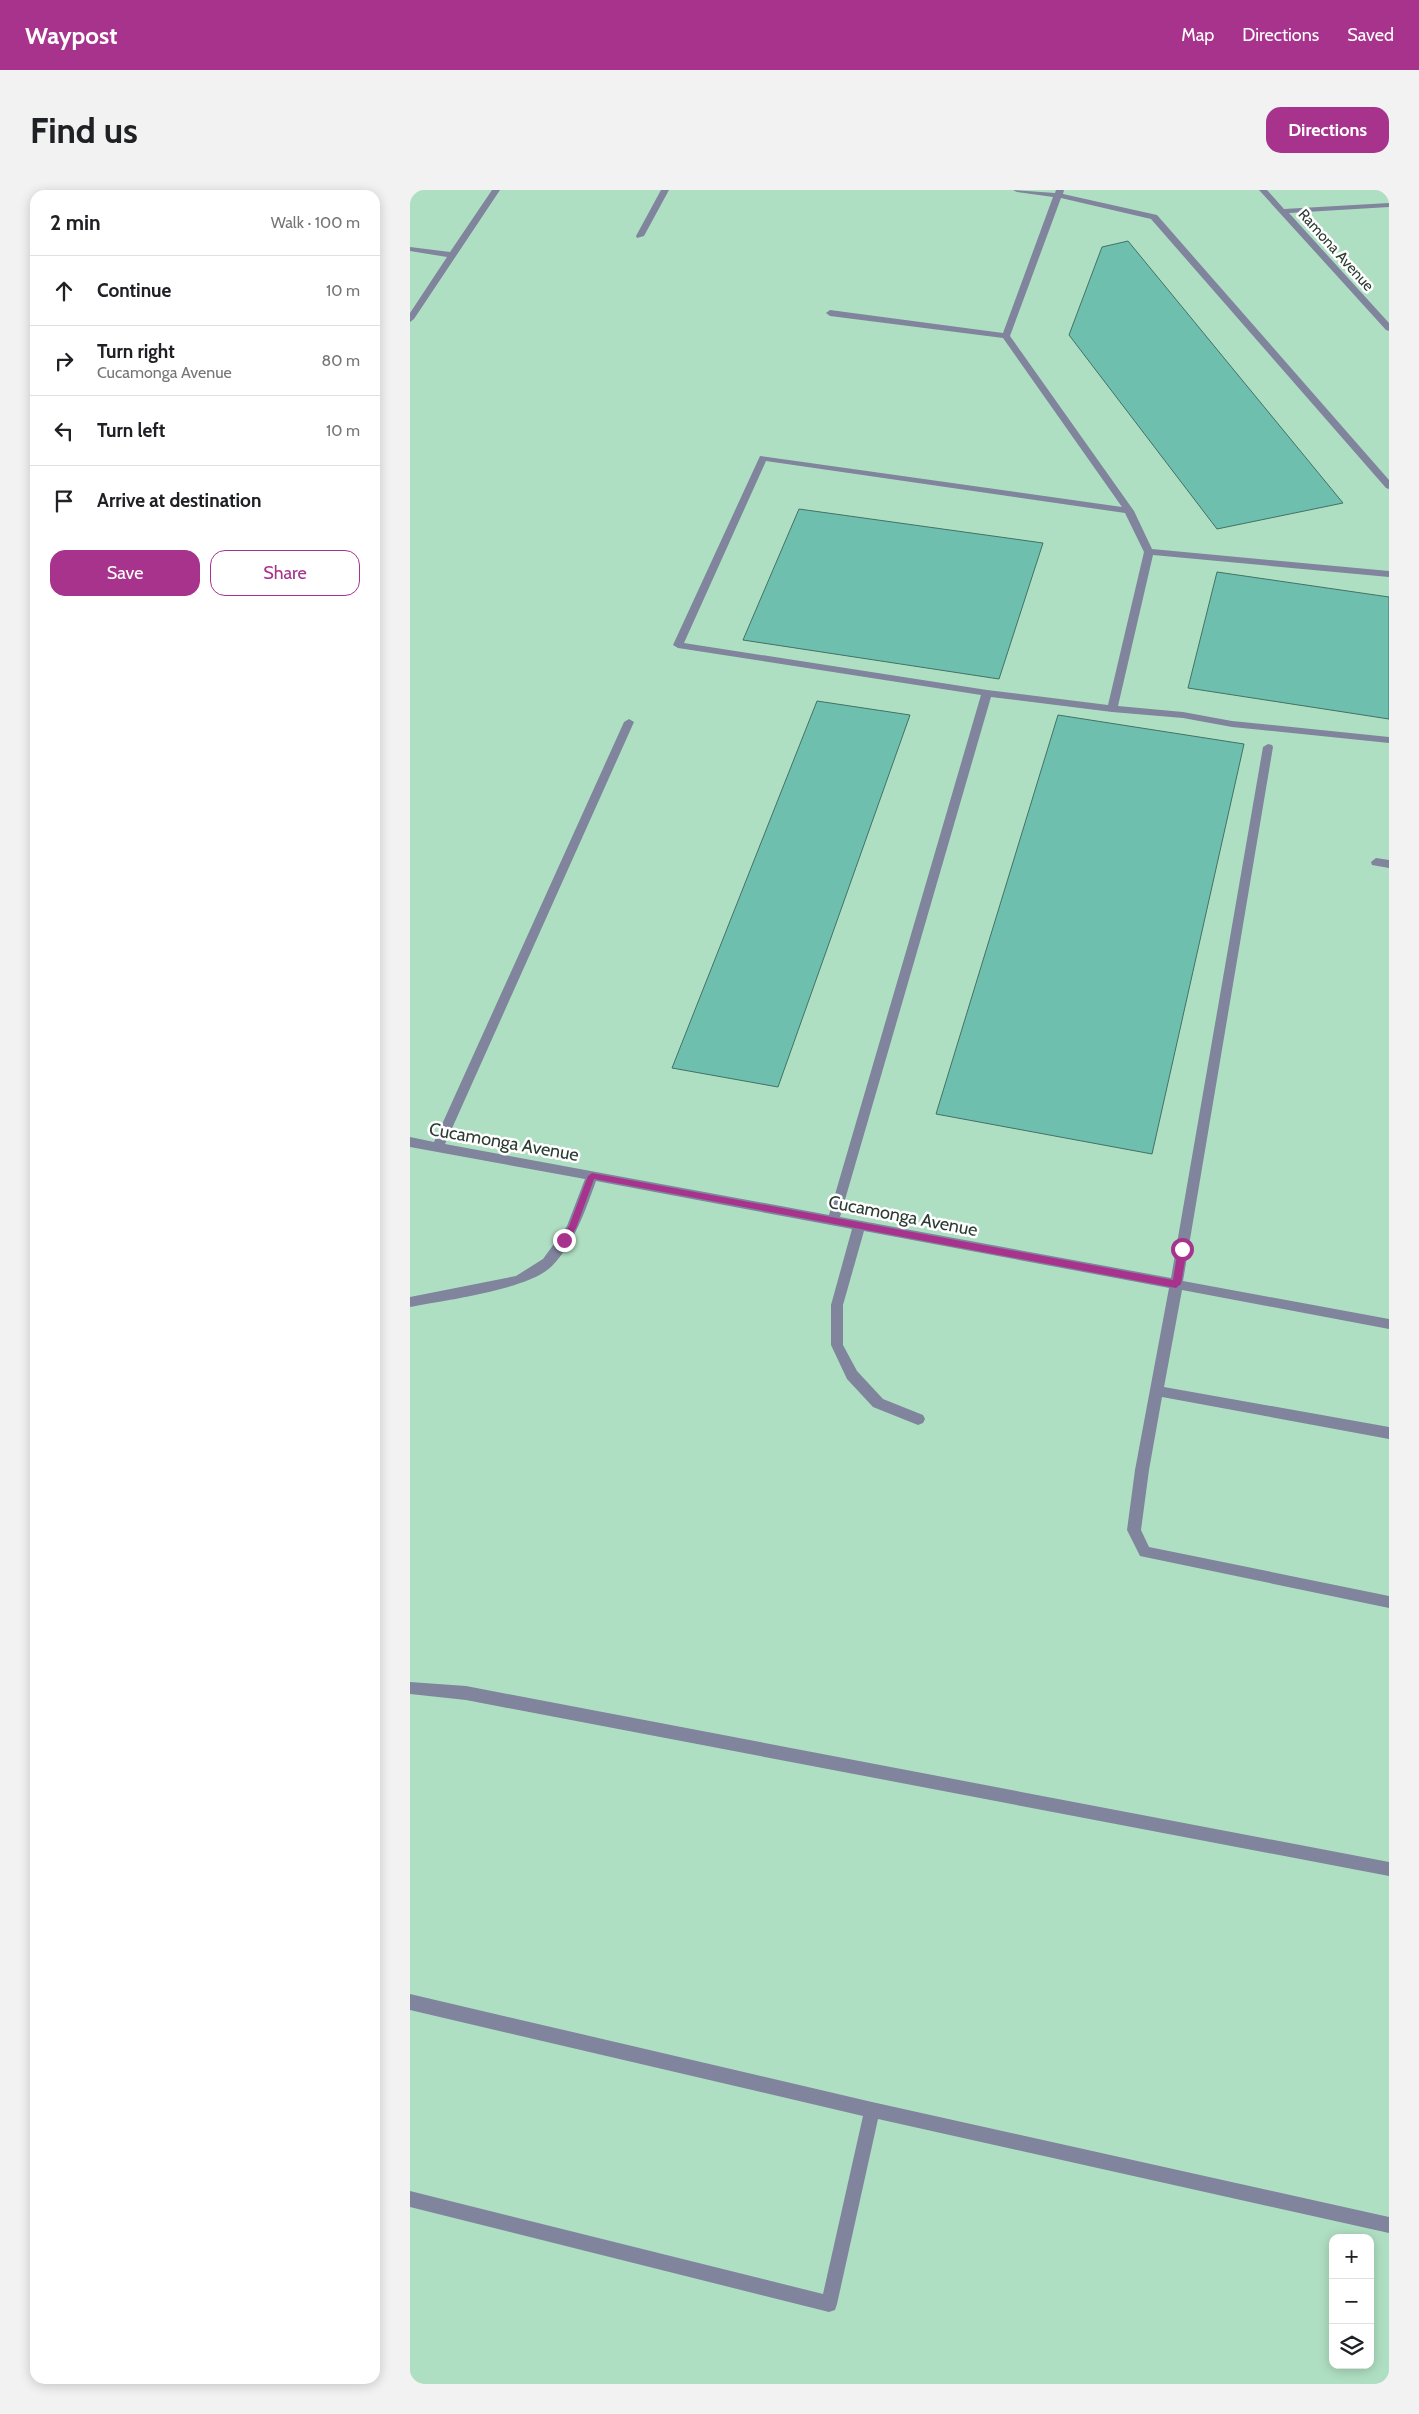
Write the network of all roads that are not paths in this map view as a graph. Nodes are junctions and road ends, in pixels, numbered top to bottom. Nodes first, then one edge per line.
1 (496, 190) edge
2 (665, 190) edge
3 (1017, 190) edge
4 (1263, 190) edge
5 (1059, 192) edge
6 (1389, 205) edge
7 (1283, 212) junction
8 (640, 236) dead end
9 (410, 249) edge
10 (453, 255) junction
11 (830, 313) dead end
12 (410, 320) edge
13 (1389, 328) edge
14 (1006, 336) junction
15 (1389, 486) edge
16 (1129, 511) junction
17 (1148, 552) junction
18 (1389, 574) edge
19 (987, 692) junction
20 (1112, 709) junction
21 (629, 722) dead end
22 (1389, 740) edge
23 (1268, 748) dead end
24 (1376, 862) dead end
25 (1389, 864) edge
26 (410, 1142) edge
27 (438, 1147) junction
28 (592, 1176) junction
29 (833, 1221) junction
30 (859, 1226) junction
31 (1176, 1284) junction
32 (410, 1302) edge
33 (1389, 1324) edge
34 (1157, 1391) junction
35 (918, 1419) dead end
36 (1389, 1433) edge
37 (1389, 1602) edge
38 (410, 1688) edge
39 (1389, 1869) edge
40 (410, 2002) edge
41 (872, 2110) junction
42 (410, 2199) edge
43 (1389, 2225) edge

1 - 10 street
2 - 8 street
3 - 5 street
4 - 7 street, Ramona Avenue
5 - 14 street
5 - 15 street
6 - 7 street
7 - 13 street, Ramona Avenue
9 - 10 street
10 - 12 street
11 - 14 street
14 - 16 street
16 - 17 street
16 - 19 street
17 - 18 street
17 - 20 street
19 - 20 street
19 - 29 street
20 - 22 street
21 - 27 street
23 - 31 street
24 - 25 street
26 - 27 street, Cucamonga Avenue
27 - 28 street, Cucamonga Avenue
28 - 29 street, Cucamonga Avenue
28 - 32 street
29 - 30 street, Cucamonga Avenue
30 - 31 street, Cucamonga Avenue
30 - 35 street
31 - 33 street, Cucamonga Avenue
31 - 34 street
34 - 36 street
34 - 37 street
38 - 39 street
40 - 41 street
41 - 42 street
41 - 43 street

